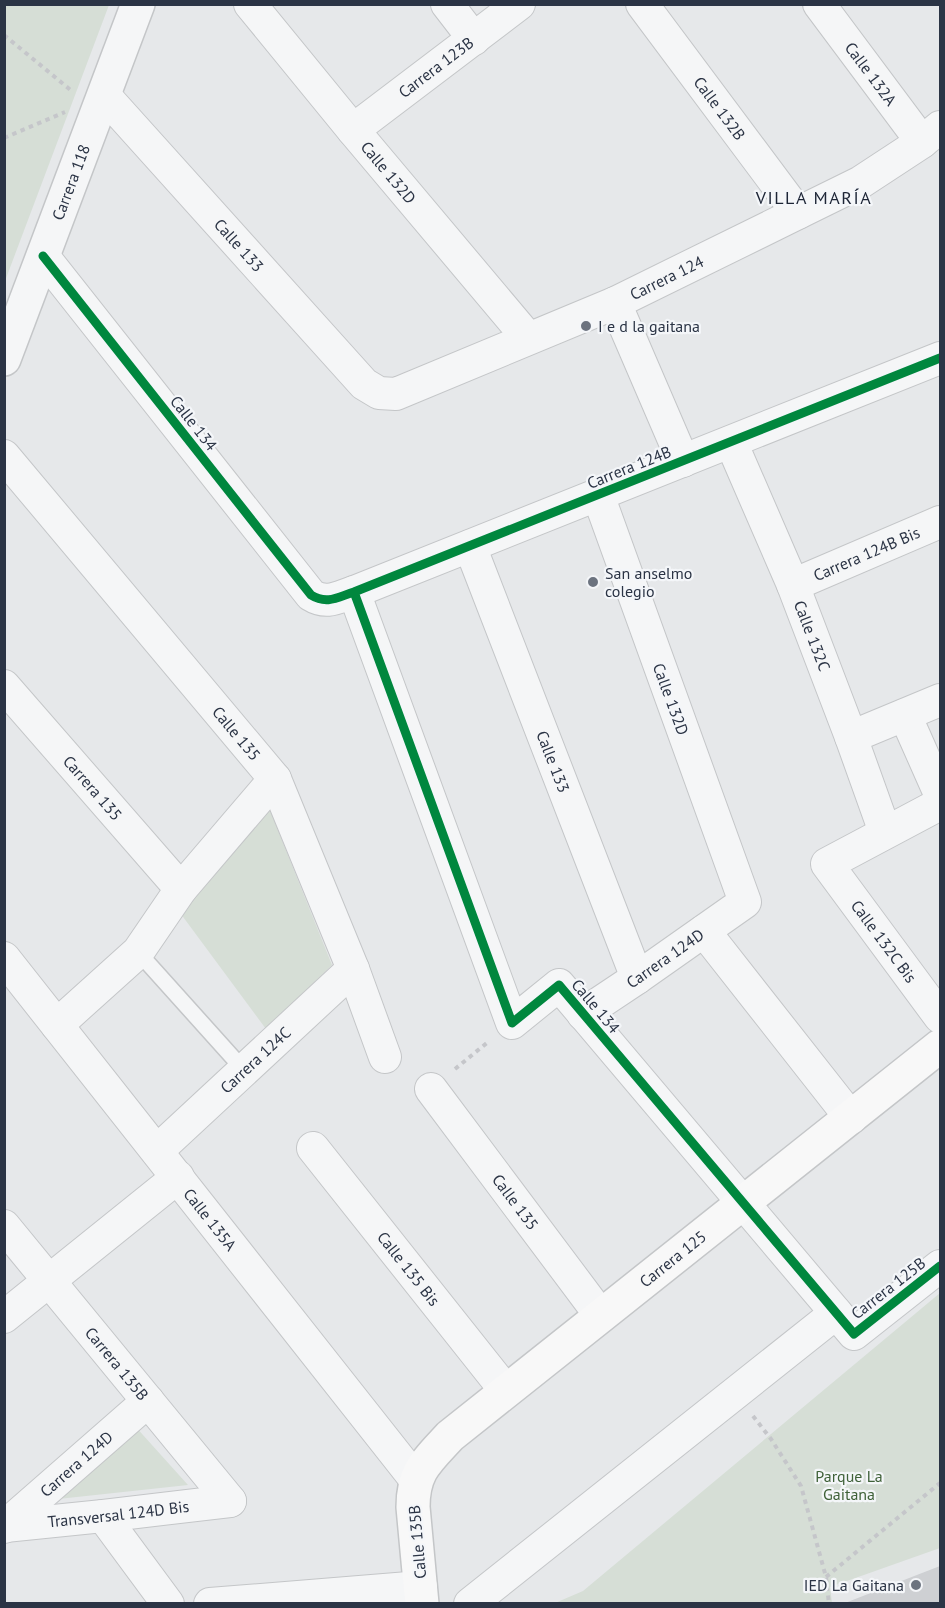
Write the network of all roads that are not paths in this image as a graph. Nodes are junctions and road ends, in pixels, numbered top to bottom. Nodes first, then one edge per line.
1 (138, 4) edge
2 (250, 4) edge
3 (447, 4) edge
4 (519, 4) edge
5 (642, 4) edge
6 (819, 4) edge
7 (474, 39) junction
8 (95, 99) junction
9 (353, 130) junction
10 (931, 135) edge
11 (798, 213) junction
12 (43, 256) junction
13 (615, 303) junction
14 (528, 338) junction
15 (940, 358) edge
16 (4, 359) edge
17 (379, 393) joint
18 (730, 442) junction
19 (4, 456) edge
20 (683, 461) junction
21 (598, 495) junction
22 (940, 522) edge
23 (470, 546) junction
24 (793, 585) junction
25 (340, 596) junction
26 (4, 687) edge
27 (940, 700) edge
28 (905, 715) junction
29 (851, 737) junction
30 (275, 779) junction
31 (940, 794) edge
32 (940, 804) edge
33 (885, 832) junction
34 (181, 889) junction
35 (745, 902) joint
36 (704, 932) junction
37 (138, 952) junction
38 (4, 958) edge
39 (353, 969) junction
40 (637, 978) junction
41 (583, 1014) junction
42 (940, 1017) edge
43 (57, 1025) junction
44 (940, 1046) edge
45 (385, 1058) dead end
46 (244, 1070) junction
47 (431, 1089) road end
48 (851, 1118) junction
49 (312, 1148) dead end
50 (157, 1151) junction
51 (178, 1178) junction
52 (744, 1203) junction
53 (4, 1226) edge
54 (940, 1266) edge
55 (50, 1281) junction
56 (601, 1316) junction
57 (4, 1317) edge
58 (845, 1323) junction
59 (506, 1391) junction
60 (148, 1401) junction
61 (416, 1480) junction
62 (230, 1501) joint
63 (103, 1516) junction
64 (5, 1526) edge
65 (422, 1595) edge
66 (243, 1602) edge
67 (168, 1604) edge
68 (210, 1604) edge
69 (470, 1604) edge

1 - 8 street, Carrera 118
2 - 9 street, Calle 132D
3 - 7 street
4 - 7 street, Carrera 123B
5 - 11 street, Calle 132B
6 - 10 street, Calle 132A
7 - 9 street, Carrera 123B
8 - 12 street, Carrera 118
8 - 17 street, Calle 133
9 - 14 street, Calle 132D
10 - 11 street, Carrera 124
11 - 13 street, Carrera 124
12 - 16 street, Carrera 118
12 - 25 street, Calle 134
13 - 14 street, Carrera 124
13 - 20 street
14 - 17 street, Carrera 124
15 - 18 street, Carrera 124B
18 - 20 street, Carrera 124B
18 - 24 street, Calle 132C
19 - 30 street, Calle 135
20 - 21 street, Carrera 124B
21 - 23 street, Carrera 124B
21 - 35 street, Calle 132D
22 - 24 street, Carrera 124B Bis
23 - 25 street, Carrera 124B
23 - 40 street, Calle 133
24 - 29 street, Calle 132C
25 - 41 street, Calle 134
26 - 34 street, Carrera 135
27 - 28 street
28 - 29 street
28 - 31 street
29 - 33 street, Calle 132C
30 - 34 street
30 - 39 street, Calle 135
32 - 33 street
33 - 42 street, Calle 132C Bis
34 - 37 street
35 - 36 street, Carrera 124D
36 - 40 street, Carrera 124D
36 - 48 street
37 - 43 street
37 - 46 lane
38 - 43 street, Calle 135A
39 - 45 street, Calle 135
39 - 46 street, Carrera 124C
40 - 41 street, Carrera 124D
41 - 52 street, Calle 134
43 - 50 street, Calle 135A
44 - 48 main road, Carrera 125
46 - 50 street, Carrera 124C
47 - 56 street, Calle 135
48 - 52 main road, Carrera 125
49 - 59 street, Calle 135 Bis
50 - 51 street, Calle 135A
51 - 55 street
51 - 61 street, Calle 135A
52 - 56 main road, Carrera 125
52 - 58 street, Calle 134
53 - 55 street, Carrera 135B
54 - 58 street, Carrera 125B
55 - 57 street
55 - 60 street, Carrera 135B
56 - 59 main road, Carrera 125
58 - 69 street, Carrera 125B
59 - 61 main road, Carrera 125
60 - 62 street, Carrera 135B
60 - 64 street, Carrera 124D
61 - 65 main road, Calle 135B
62 - 63 street, Transversal 124D Bis
63 - 64 street, Transversal 124D Bis
63 - 67 street
65 - 66 street
66 - 68 street

